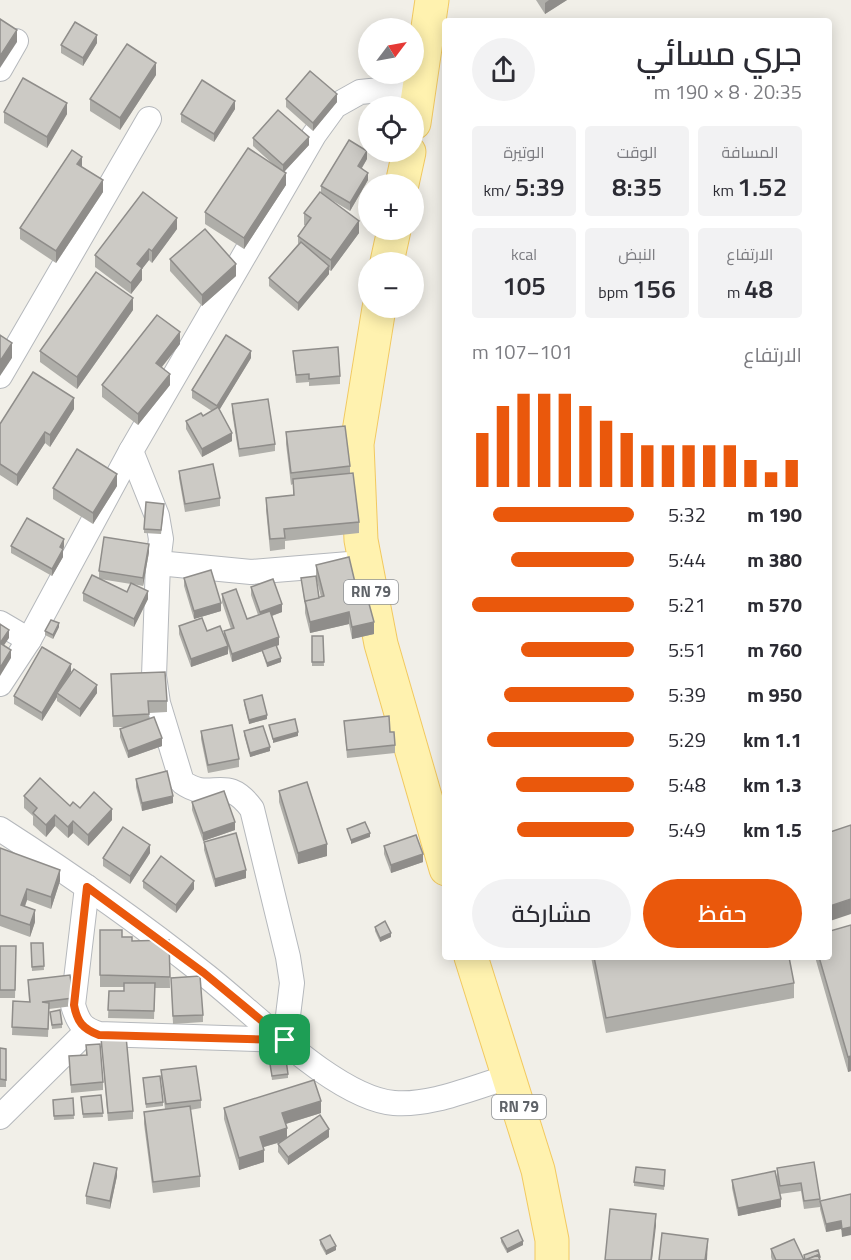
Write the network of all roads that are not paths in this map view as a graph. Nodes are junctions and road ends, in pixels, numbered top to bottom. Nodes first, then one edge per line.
1 (432, 0) edge
2 (16, 41) edge
3 (0, 69) edge
4 (421, 86) junction
5 (419, 96) edge
6 (149, 119) dead end
7 (376, 318) edge
8 (0, 376) edge
9 (131, 450) junction
10 (365, 562) junction
11 (158, 563) junction
12 (0, 623) edge
13 (29, 640) junction
14 (0, 684) edge
15 (0, 829) edge
16 (442, 855) edge
17 (87, 887) junction
18 (472, 960) edge
19 (87, 1031) junction
20 (285, 1040) junction
21 (509, 1077) junction
22 (0, 1117) edge
23 (552, 1260) edge

1 - 4 main road
2 - 3 street
4 - 5 main road
4 - 9 street
6 - 8 street
7 - 10 main road, RN 79
9 - 11 street
9 - 13 street
10 - 11 street
10 - 16 main road, RN 79
11 - 20 street
12 - 13 street
13 - 14 street
15 - 17 street
17 - 19 street
17 - 20 street
18 - 21 main road, RN 79
19 - 20 street
19 - 22 street
20 - 21 street
21 - 23 main road, RN 79

